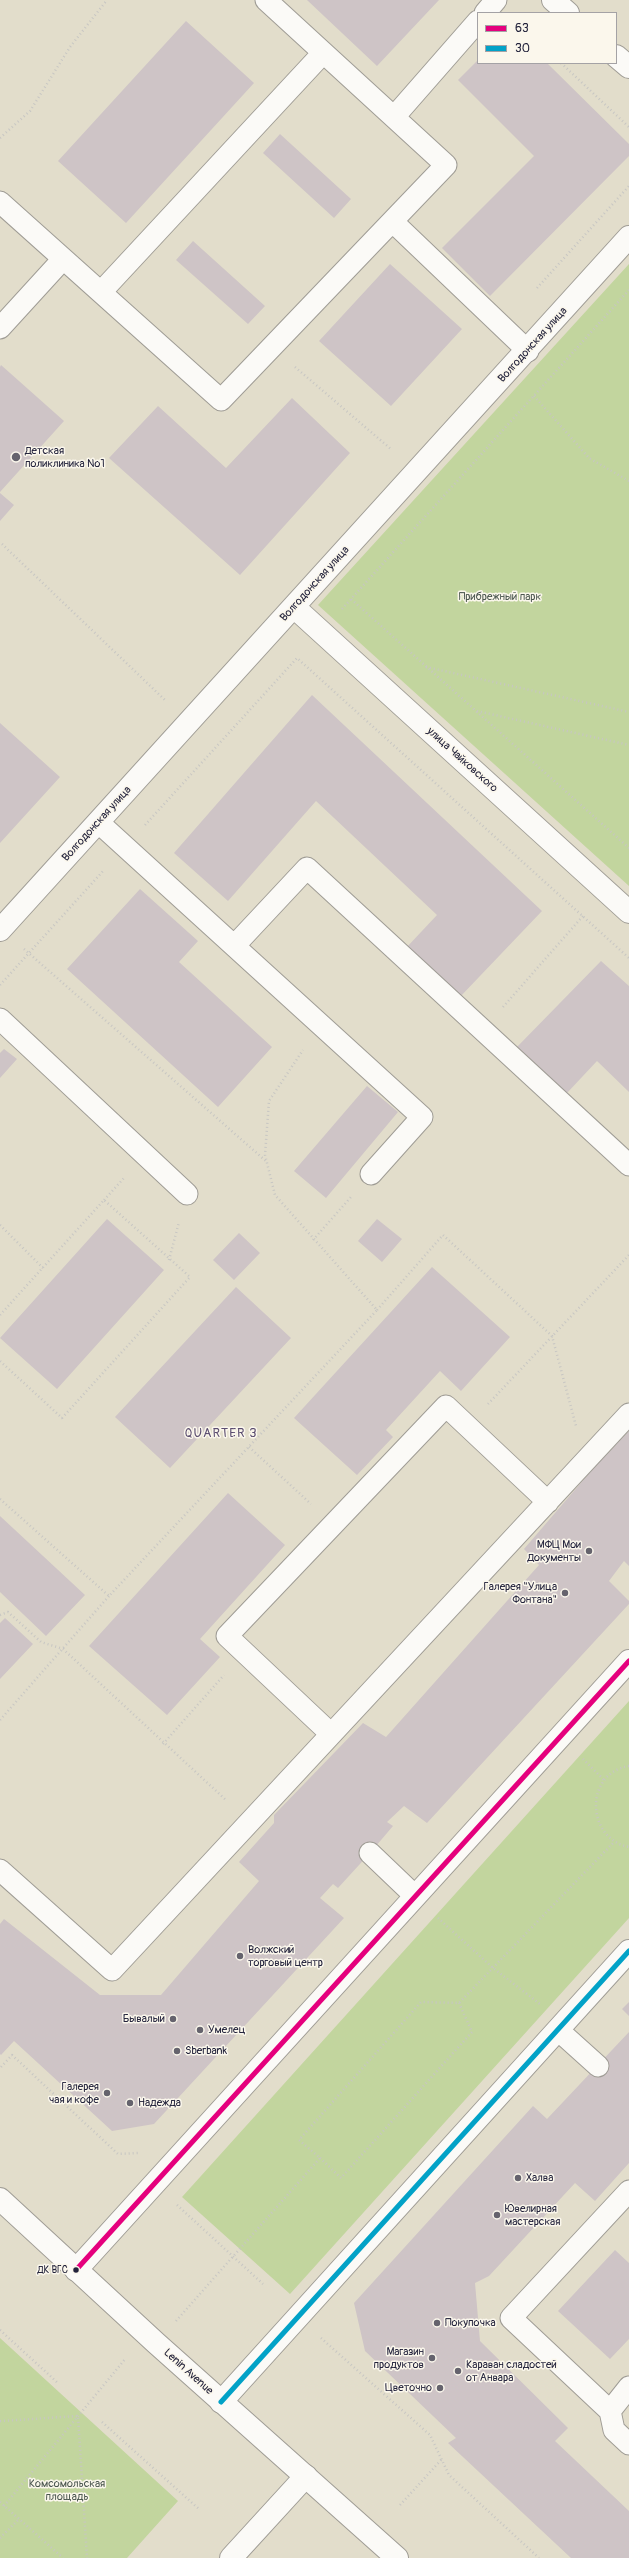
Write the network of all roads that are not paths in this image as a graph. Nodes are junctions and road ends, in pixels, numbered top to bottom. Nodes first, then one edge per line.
1 (266, 0) edge
2 (496, 0) edge
3 (553, 0) edge
4 (486, 12) edge
5 (567, 12) edge
6 (477, 22) edge
7 (323, 53) junction
8 (617, 57) edge
9 (629, 67) edge
10 (394, 117) junction
11 (0, 202) edge
12 (392, 222) junction
13 (629, 237) edge
14 (64, 259) junction
15 (101, 292) junction
16 (0, 328) edge
17 (528, 351) junction
18 (294, 607) junction
19 (98, 822) junction
20 (629, 912) edge
21 (0, 930) edge
22 (235, 945) junction
23 (0, 1019) edge
24 (629, 1165) edge
25 (371, 1174) road end
26 (187, 1194) road end
27 (629, 1414) edge
28 (548, 1502) junction
29 (629, 1660) edge
30 (331, 1734) junction
31 (370, 1854) dead end
32 (0, 1870) edge
33 (415, 1896) junction
34 (629, 1951) edge
35 (558, 2030) junction
36 (598, 2066) dead end
37 (629, 2191) edge
38 (1, 2201) edge
39 (76, 2270) junction
40 (629, 2387) edge
41 (221, 2402) junction
42 (610, 2411) junction
43 (629, 2444) edge
44 (306, 2476) junction
45 (231, 2558) edge
46 (397, 2558) edge

1 - 7 lane
2 - 4 lane
3 - 5 street
6 - 10 lane
7 - 10 lane
7 - 15 lane
8 - 9 street
10 - 12 lane
11 - 14 lane
12 - 15 lane
12 - 17 lane
13 - 17 street, Волгодонская улица
14 - 15 lane
14 - 16 lane
17 - 18 street, Волгодонская улица
18 - 19 street, Волгодонская улица
18 - 20 street, улица Чайковского
19 - 21 street, Волгодонская улица
19 - 22 lane
22 - 24 lane
22 - 25 lane
23 - 26 lane
27 - 28 lane
28 - 30 lane
28 - 30 lane
29 - 33 street
30 - 32 lane
31 - 33 lane
33 - 39 street
34 - 35 street
35 - 36 lane
35 - 41 street
37 - 42 lane
38 - 39 street, Lenin Avenue
39 - 41 street, Lenin Avenue
40 - 42 lane
41 - 44 street, Lenin Avenue
42 - 43 lane
44 - 45 street
44 - 46 street, Lenin Avenue

